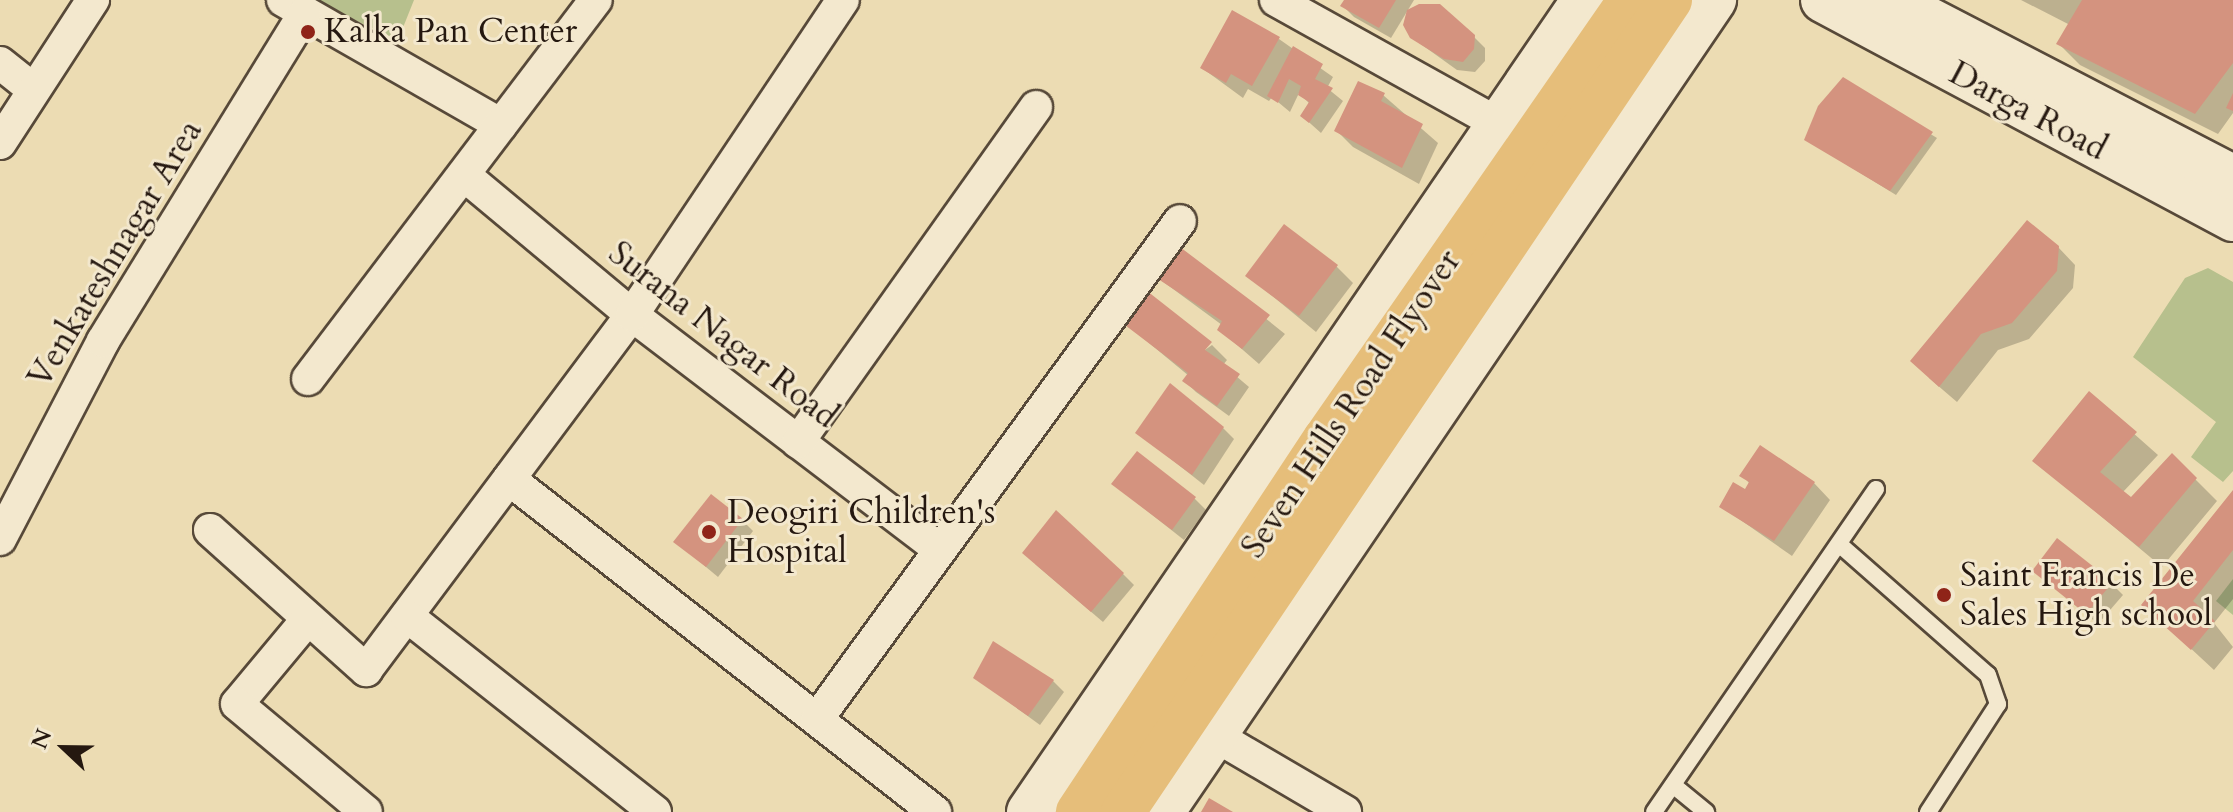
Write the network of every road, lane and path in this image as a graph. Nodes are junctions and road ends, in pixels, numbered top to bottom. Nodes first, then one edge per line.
1 (93, 0) edge
2 (596, 0) edge
3 (843, 0) edge
4 (1584, 0) edge
5 (1630, 0) edge
6 (1670, 0) edge
7 (1714, 0) edge
8 (1823, 0) edge
9 (1891, 0) edge
10 (1296, 5) edge
11 (294, 6) edge
12 (0, 63) edge
13 (34, 90) junction
14 (1036, 107) dead end
15 (1499, 124) junction
16 (501, 125) junction
17 (0, 143) edge
18 (464, 175) junction
19 (2233, 177) edge
20 (2233, 219) edge
21 (1180, 221) dead end
22 (632, 315) junction
23 (308, 379) dead end
24 (798, 442) junction
25 (509, 479) junction
26 (1876, 489) dead end
27 (210, 530) dead end
28 (0, 539) edge
29 (1839, 544) junction
30 (940, 550) junction
31 (407, 616) junction
32 (307, 620) junction
33 (817, 719) junction
34 (1214, 735) junction
35 (1673, 785) junction
36 (366, 812) edge
37 (655, 812) edge
38 (935, 812) edge
39 (1029, 812) edge
40 (1078, 812) edge
41 (1123, 812) edge
42 (1162, 812) edge
43 (1345, 812) edge
44 (1654, 812) edge
45 (1706, 812) edge
46 (1928, 812) edge

1 - 13 street
2 - 16 street
3 - 22 street
4 - 15 street
5 - 40 highway, Seven Hills Road Flyover
6 - 41 highway, Seven Hills Road Flyover
7 - 34 street
8 - 20 street, Darga Road
9 - 19 street, Darga Road
10 - 15 street
11 - 16 street
11 - 28 street, Venkateshnagar Area
12 - 13 street
13 - 17 street
14 - 24 street
15 - 39 street
16 - 18 street
18 - 22 street, Surana Nagar Road
18 - 23 street
21 - 30 street
22 - 24 street, Surana Nagar Road
22 - 25 street
24 - 30 street, Surana Nagar Road
25 - 31 street
25 - 33 street
26 - 29 lane
27 - 32 street
29 - 35 lane
29 - 46 lane
30 - 33 street
31 - 32 street
31 - 37 street
32 - 36 street
33 - 38 street
34 - 42 street
34 - 43 street
35 - 44 lane
35 - 45 lane

